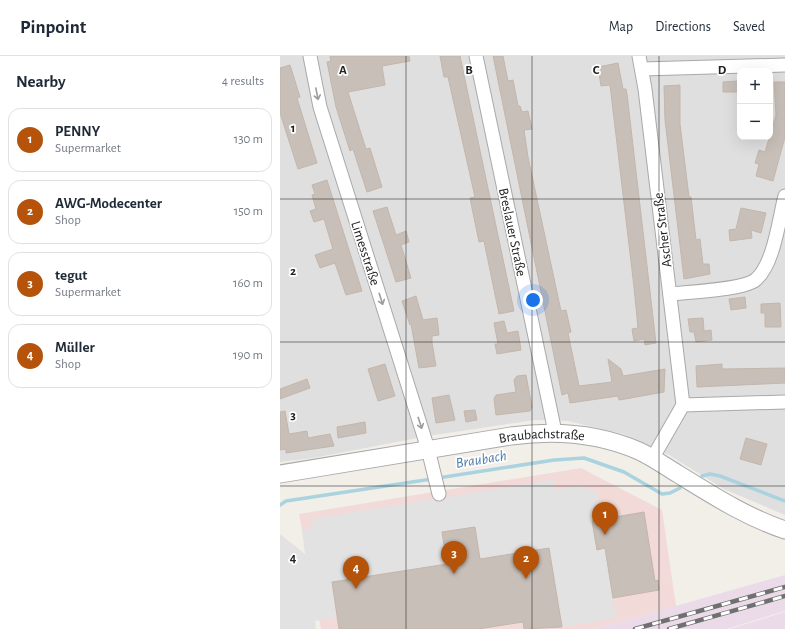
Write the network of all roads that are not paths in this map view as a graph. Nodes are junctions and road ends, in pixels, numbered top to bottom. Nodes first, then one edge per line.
1 (310, 56) edge
2 (476, 56) edge
3 (639, 56) edge
4 (785, 65) edge
5 (642, 69) junction
6 (785, 196) edge
7 (670, 294) junction
8 (785, 402) edge
9 (683, 405) junction
10 (555, 432) junction
11 (428, 449) junction
12 (652, 459) junction
13 (280, 474) edge
14 (440, 494) dead end
15 (785, 530) edge

1 -> 11 street, Limesstraße
2 - 10 street, Breslauer Straße
3 - 5 street, Ascher Straße
4 - 5 street
5 - 7 street, Ascher Straße
6 - 7 street
7 - 9 street, Ascher Straße
8 - 9 street
9 - 12 street
10 - 11 street, Braubachstraße
10 - 12 street, Braubachstraße
11 - 13 street, Braubachstraße
11 - 14 street
12 - 15 street, Braubachstraße

